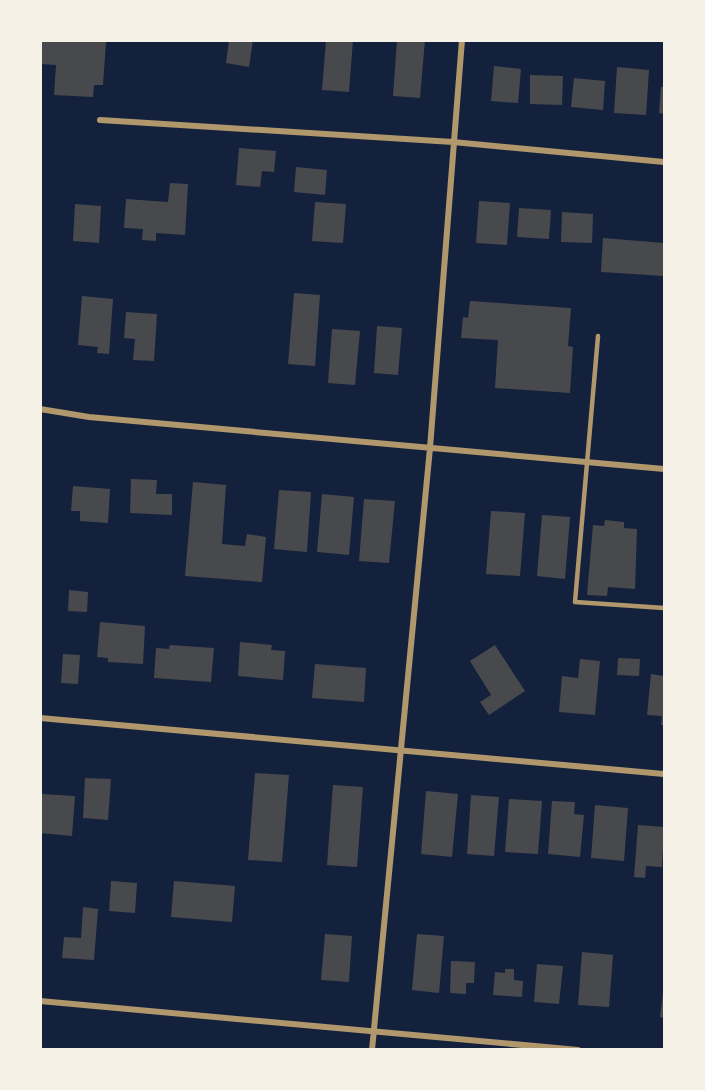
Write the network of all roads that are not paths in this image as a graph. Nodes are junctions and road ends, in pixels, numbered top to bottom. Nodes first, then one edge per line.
1 (462, 40) edge
2 (100, 120) dead end
3 (453, 142) junction
4 (664, 162) edge
5 (598, 336) dead end
6 (40, 409) edge
7 (430, 448) junction
8 (585, 462) junction
9 (664, 469) edge
10 (664, 608) edge
11 (40, 718) edge
12 (401, 750) junction
13 (664, 774) edge
14 (40, 1001) edge
15 (374, 1031) junction
16 (372, 1050) edge
17 (578, 1050) edge

1 - 3 street
2 - 3 street
3 - 4 street
3 - 7 street
5 - 8 lane
6 - 7 street
7 - 8 street
7 - 12 street
8 - 9 street
8 - 10 lane
11 - 12 street
12 - 13 street
12 - 15 street
14 - 15 street
15 - 16 street
15 - 17 street

